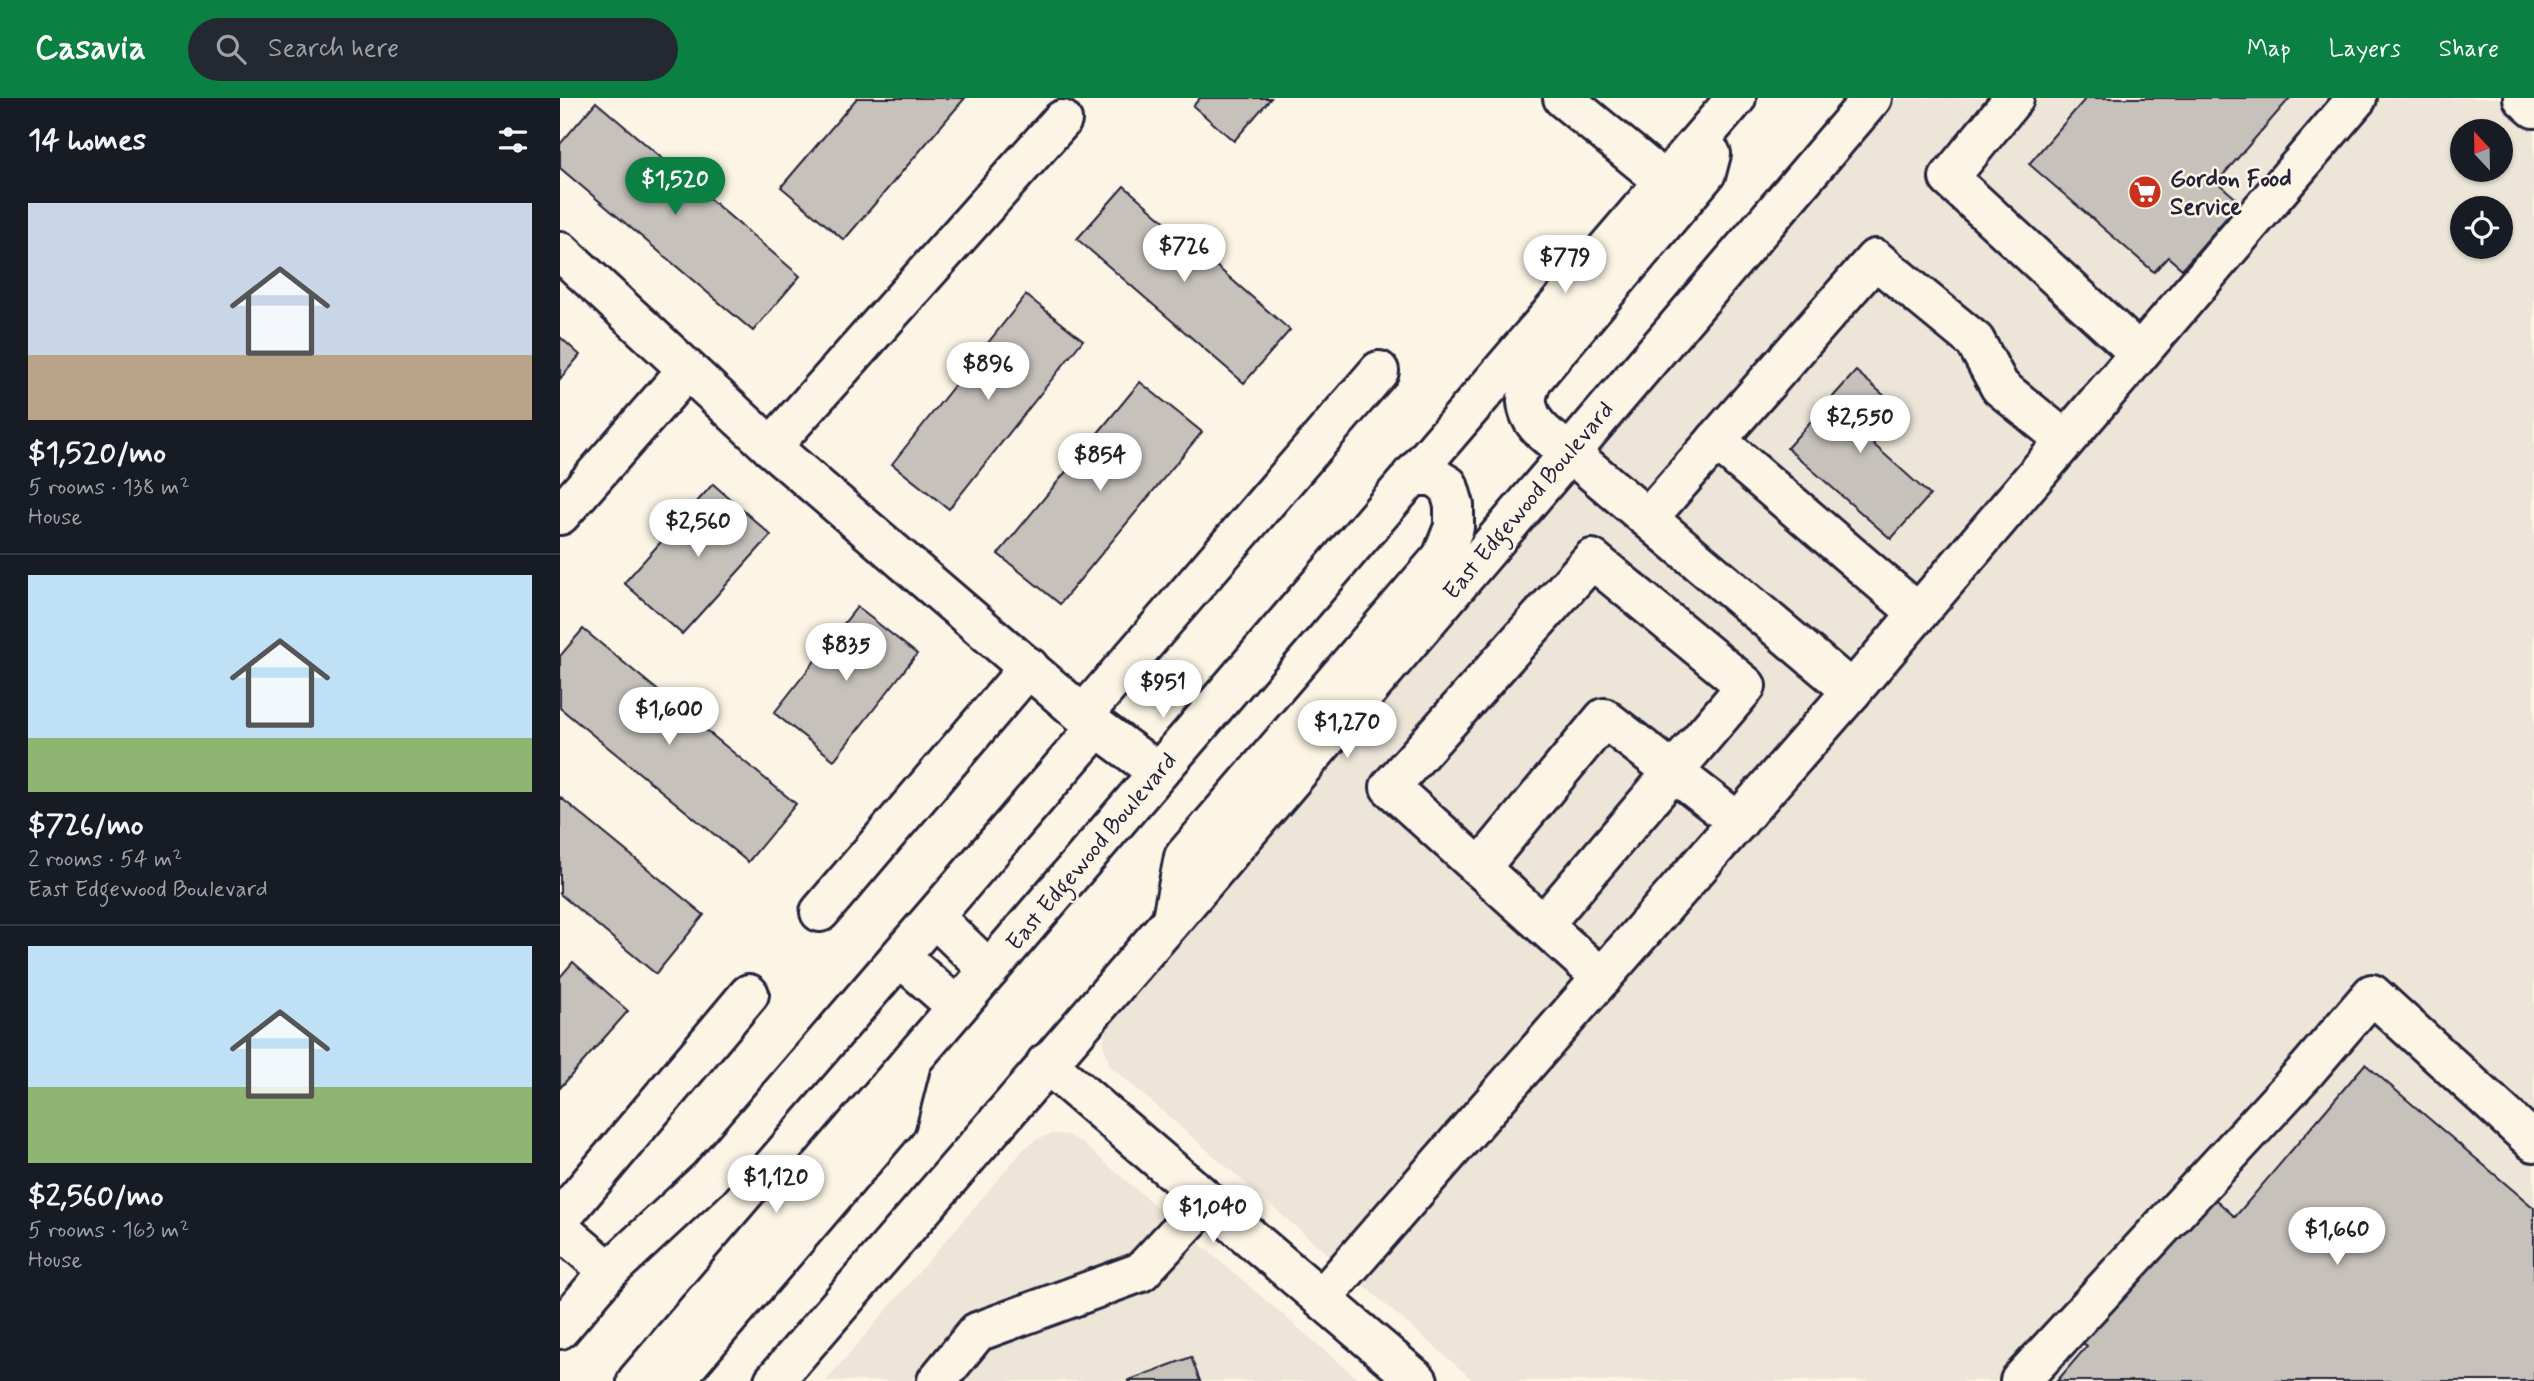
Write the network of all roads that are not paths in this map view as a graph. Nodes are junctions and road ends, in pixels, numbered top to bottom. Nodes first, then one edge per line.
1 (1563, 98) edge
2 (1872, 98) edge
3 (2014, 98) edge
4 (2357, 98) edge
5 (2523, 98) edge
6 (1727, 108) edge
7 (2534, 108) edge
8 (1062, 120) dead end
9 (1664, 181) junction
10 (560, 251) edge
11 (2139, 354) junction
12 (687, 370) junction
13 (1379, 371) dead end
14 (1716, 440) junction
15 (2065, 440) junction
16 (771, 447) junction
17 (1569, 452) junction
18 (1411, 476) junction
19 (560, 515) edge
20 (1648, 518) junction
21 (1918, 614) junction
22 (1029, 667) junction
23 (1852, 691) junction
24 (1090, 721) junction
25 (1158, 772) junction
26 (1674, 772) junction
27 (1738, 822) junction
28 (1480, 868) junction
29 (820, 912) dead end
30 (935, 918) junction
31 (1172, 920) junction
32 (1543, 925) junction
33 (901, 958) junction
34 (989, 970) junction
35 (1602, 978) junction
36 (749, 994) dead end
37 (957, 1007) junction
38 (912, 1058) junction
39 (1046, 1063) junction
40 (2534, 1142) edge
41 (1208, 1201) junction
42 (560, 1219) edge
43 (560, 1229) edge
44 (609, 1271) junction
45 (1322, 1298) junction
46 (560, 1329) edge
47 (1407, 1377) edge
48 (637, 1381) edge
49 (674, 1381) edge
50 (774, 1381) edge
51 (937, 1381) edge
52 (2020, 1381) edge

1 - 9 street
2 - 17 street, East Edgewood Boulevard
3 - 11 street
4 - 11 street
5 - 7 street
6 - 9 street, East Edgewood Boulevard
6 - 17 street
8 - 16 street
9 - 18 street, East Edgewood Boulevard
10 - 12 street
11 - 15 street
12 - 16 street
12 - 19 street
13 - 24 street
14 - 15 street
14 - 20 street
14 - 21 street
15 - 21 street
16 - 22 street
17 - 20 street
17 - 31 street, East Edgewood Boulevard
18 - 25 street, East Edgewood Boulevard
18 - 31 street
20 - 23 street
21 - 23 street
22 - 24 street
22 - 29 street
23 - 27 street
24 - 25 street
24 - 30 street
25 - 34 street, East Edgewood Boulevard
26 - 27 street
26 - 28 street
26 - 28 street
26 - 32 street
27 - 35 street
28 - 32 street
30 - 33 street
30 - 34 street
31 - 39 street, East Edgewood Boulevard
32 - 35 street
33 - 37 street
33 - 44 street
34 - 37 street, East Edgewood Boulevard
35 - 45 street
36 - 42 street
37 - 38 street, East Edgewood Boulevard
38 - 48 street, East Edgewood Boulevard
38 - 49 street
39 - 41 street
39 - 50 street, East Edgewood Boulevard
40 - 52 street
41 - 45 street
41 - 51 street
43 - 44 street
44 - 46 street
45 - 47 street

